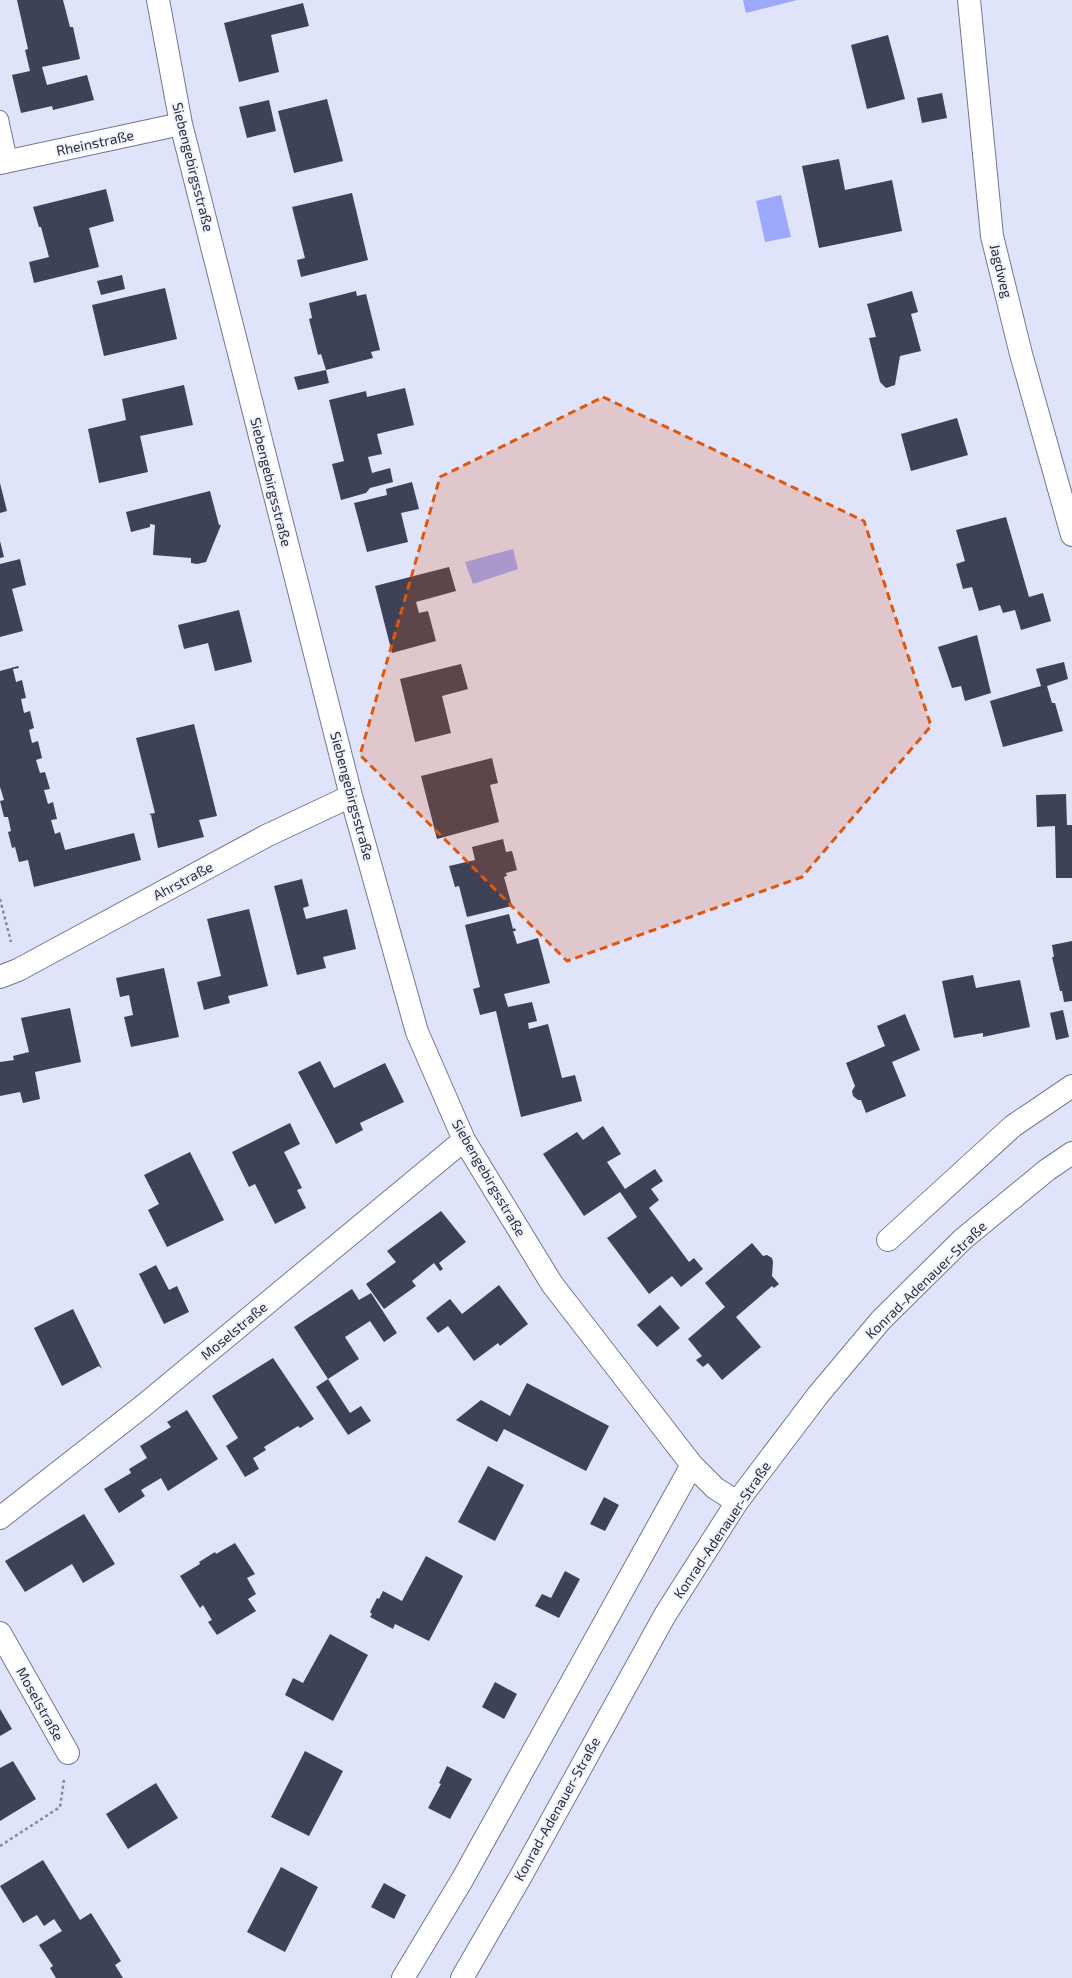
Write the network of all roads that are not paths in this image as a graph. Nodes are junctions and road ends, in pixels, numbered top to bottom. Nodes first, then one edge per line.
1 (158, 0) edge
2 (969, 0) edge
3 (0, 119) edge
4 (181, 124) junction
5 (5, 162) edge
6 (1072, 535) edge
7 (351, 796) junction
8 (9, 973) edge
9 (1072, 1086) edge
10 (464, 1140) junction
11 (1072, 1153) edge
12 (888, 1240) dead end
13 (692, 1465) junction
14 (737, 1502) junction
15 (0, 1518) edge
16 (0, 1633) edge
17 (68, 1753) road end
18 (403, 1978) edge
19 (462, 1978) edge

1 - 4 street, Siebengebirgsstraße
2 - 6 street, Jagdweg
3 - 5 lane, Rheinstraße
4 - 5 street, Rheinstraße
4 - 7 street, Siebengebirgsstraße
7 - 8 street, Ahrstraße
7 - 10 street, Siebengebirgsstraße
9 - 12 street
10 - 13 street, Siebengebirgsstraße
10 - 15 street, Moselstraße
11 - 14 street, Konrad-Adenauer-Straße
13 - 14 street, Siebengebirgsstraße
13 - 18 street
14 - 19 street, Konrad-Adenauer-Straße
16 - 17 street, Moselstraße

